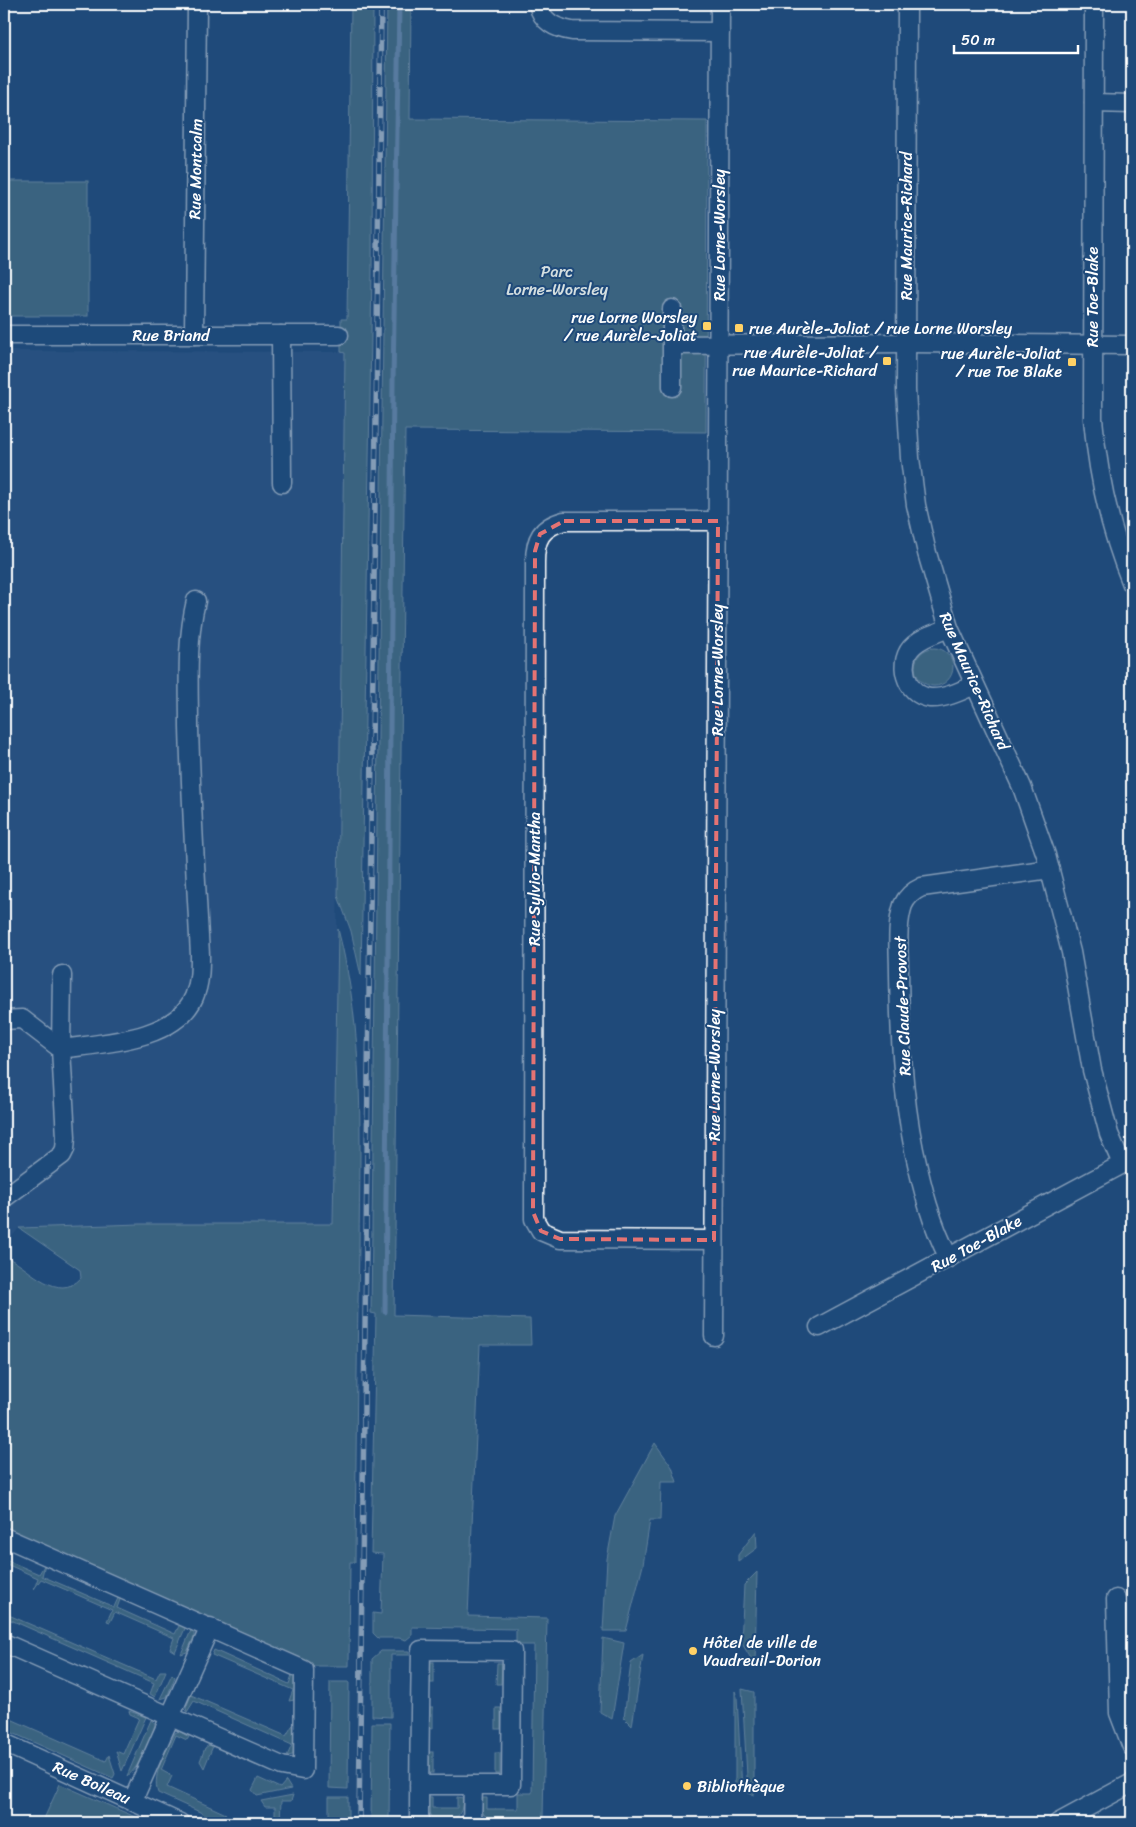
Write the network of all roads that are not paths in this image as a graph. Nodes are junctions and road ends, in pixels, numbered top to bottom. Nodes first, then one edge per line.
1 (197, 4) edge
2 (538, 4) edge
3 (720, 4) edge
4 (907, 4) edge
5 (1094, 4) edge
6 (720, 32) junction
7 (1094, 103) junction
8 (1132, 104) edge
9 (672, 309) dead end
10 (4, 335) edge
11 (194, 335) junction
12 (281, 335) junction
13 (339, 335) dead end
14 (719, 343) junction
15 (906, 343) junction
16 (1092, 344) junction
17 (672, 345) junction
18 (1132, 345) edge
19 (672, 387) dead end
20 (282, 483) dead end
21 (718, 521) junction
22 (1132, 584) edge
23 (196, 601) dead end
24 (949, 628) junction
25 (974, 685) junction
26 (1050, 869) junction
27 (62, 975) dead end
28 (4, 1020) edge
29 (61, 1049) junction
30 (1127, 1161) edge
31 (4, 1198) edge
32 (714, 1240) junction
33 (949, 1258) junction
34 (819, 1327) dead end
35 (714, 1336) dead end
36 (4, 1536) edge
37 (1116, 1599) dead end
38 (210, 1627) junction
39 (4, 1642) edge
40 (171, 1717) junction
41 (4, 1743) edge
42 (1132, 1747) edge
43 (1132, 1783) edge
44 (419, 1785) junction
45 (473, 1785) junction
46 (133, 1800) junction
47 (180, 1823) edge
48 (419, 1823) edge
49 (472, 1823) edge
50 (1058, 1823) edge

1 - 11 street, Rue Montcalm
2 - 6 street
3 - 6 street, Rue Lorne-Worsley
4 - 15 street, Rue Maurice-Richard
5 - 7 street, Rue Toe-Blake
6 - 14 street, Rue Lorne-Worsley
7 - 8 street
7 - 16 street, Rue Toe-Blake
9 - 17 street
10 - 11 street, Rue Briand
11 - 12 street, Rue Briand
12 - 13 street, Rue Briand
12 - 20 street
14 - 15 street
14 - 17 street
14 - 21 street, Rue Lorne-Worsley
15 - 16 street
15 - 24 street, Rue Maurice-Richard
16 - 18 street
16 - 22 street, Rue Toe-Blake
17 - 19 street
21 - 32 street, Rue Lorne-Worsley
21 - 32 street, Rue Sylvio-Mantha
23 - 29 street
24 - 25 street, Rue Maurice-Richard
24 - 25 street
25 - 26 street, Rue Maurice-Richard
26 - 30 street, Rue Maurice-Richard
26 - 33 street, Rue Claude-Provost
27 - 29 street
28 - 29 street
29 - 31 street
30 - 33 street, Rue Toe-Blake
32 - 35 street, Rue Lorne-Worsley
33 - 34 street, Rue Toe-Blake
36 - 38 street
37 - 42 street
38 - 40 street
38 - 40 street
39 - 40 street
40 - 46 street
41 - 46 street, Rue Boileau
43 - 50 street
44 - 45 street
44 - 45 street
44 - 48 street
45 - 49 street
46 - 47 street, Rue Boileau

